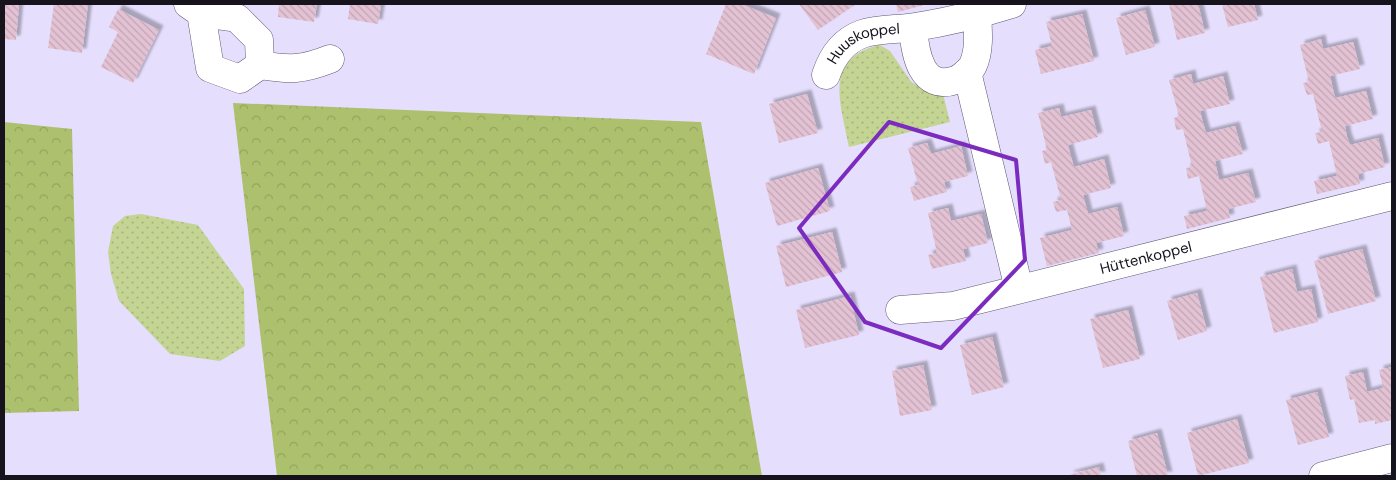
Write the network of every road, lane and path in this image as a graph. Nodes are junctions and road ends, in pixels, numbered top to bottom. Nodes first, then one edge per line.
1 (1012, 4) edge
2 (194, 8) edge
3 (978, 14) junction
4 (913, 28) junction
5 (330, 59) dead end
6 (260, 65) junction
7 (967, 72) junction
8 (826, 75) dead end
9 (1392, 196) edge
10 (1019, 289) junction
11 (900, 310) dead end
12 (1392, 458) edge
13 (1323, 476) edge

1 - 3 street, Huuskoppel
2 - 6 street
2 - 6 street
3 - 4 street, Huuskoppel
3 - 7 street
4 - 7 street, Huuskoppel
4 - 8 street, Huuskoppel
5 - 6 street
7 - 10 street
9 - 10 street, Hüttenkoppel
10 - 11 street, Hüttenkoppel
12 - 13 street

